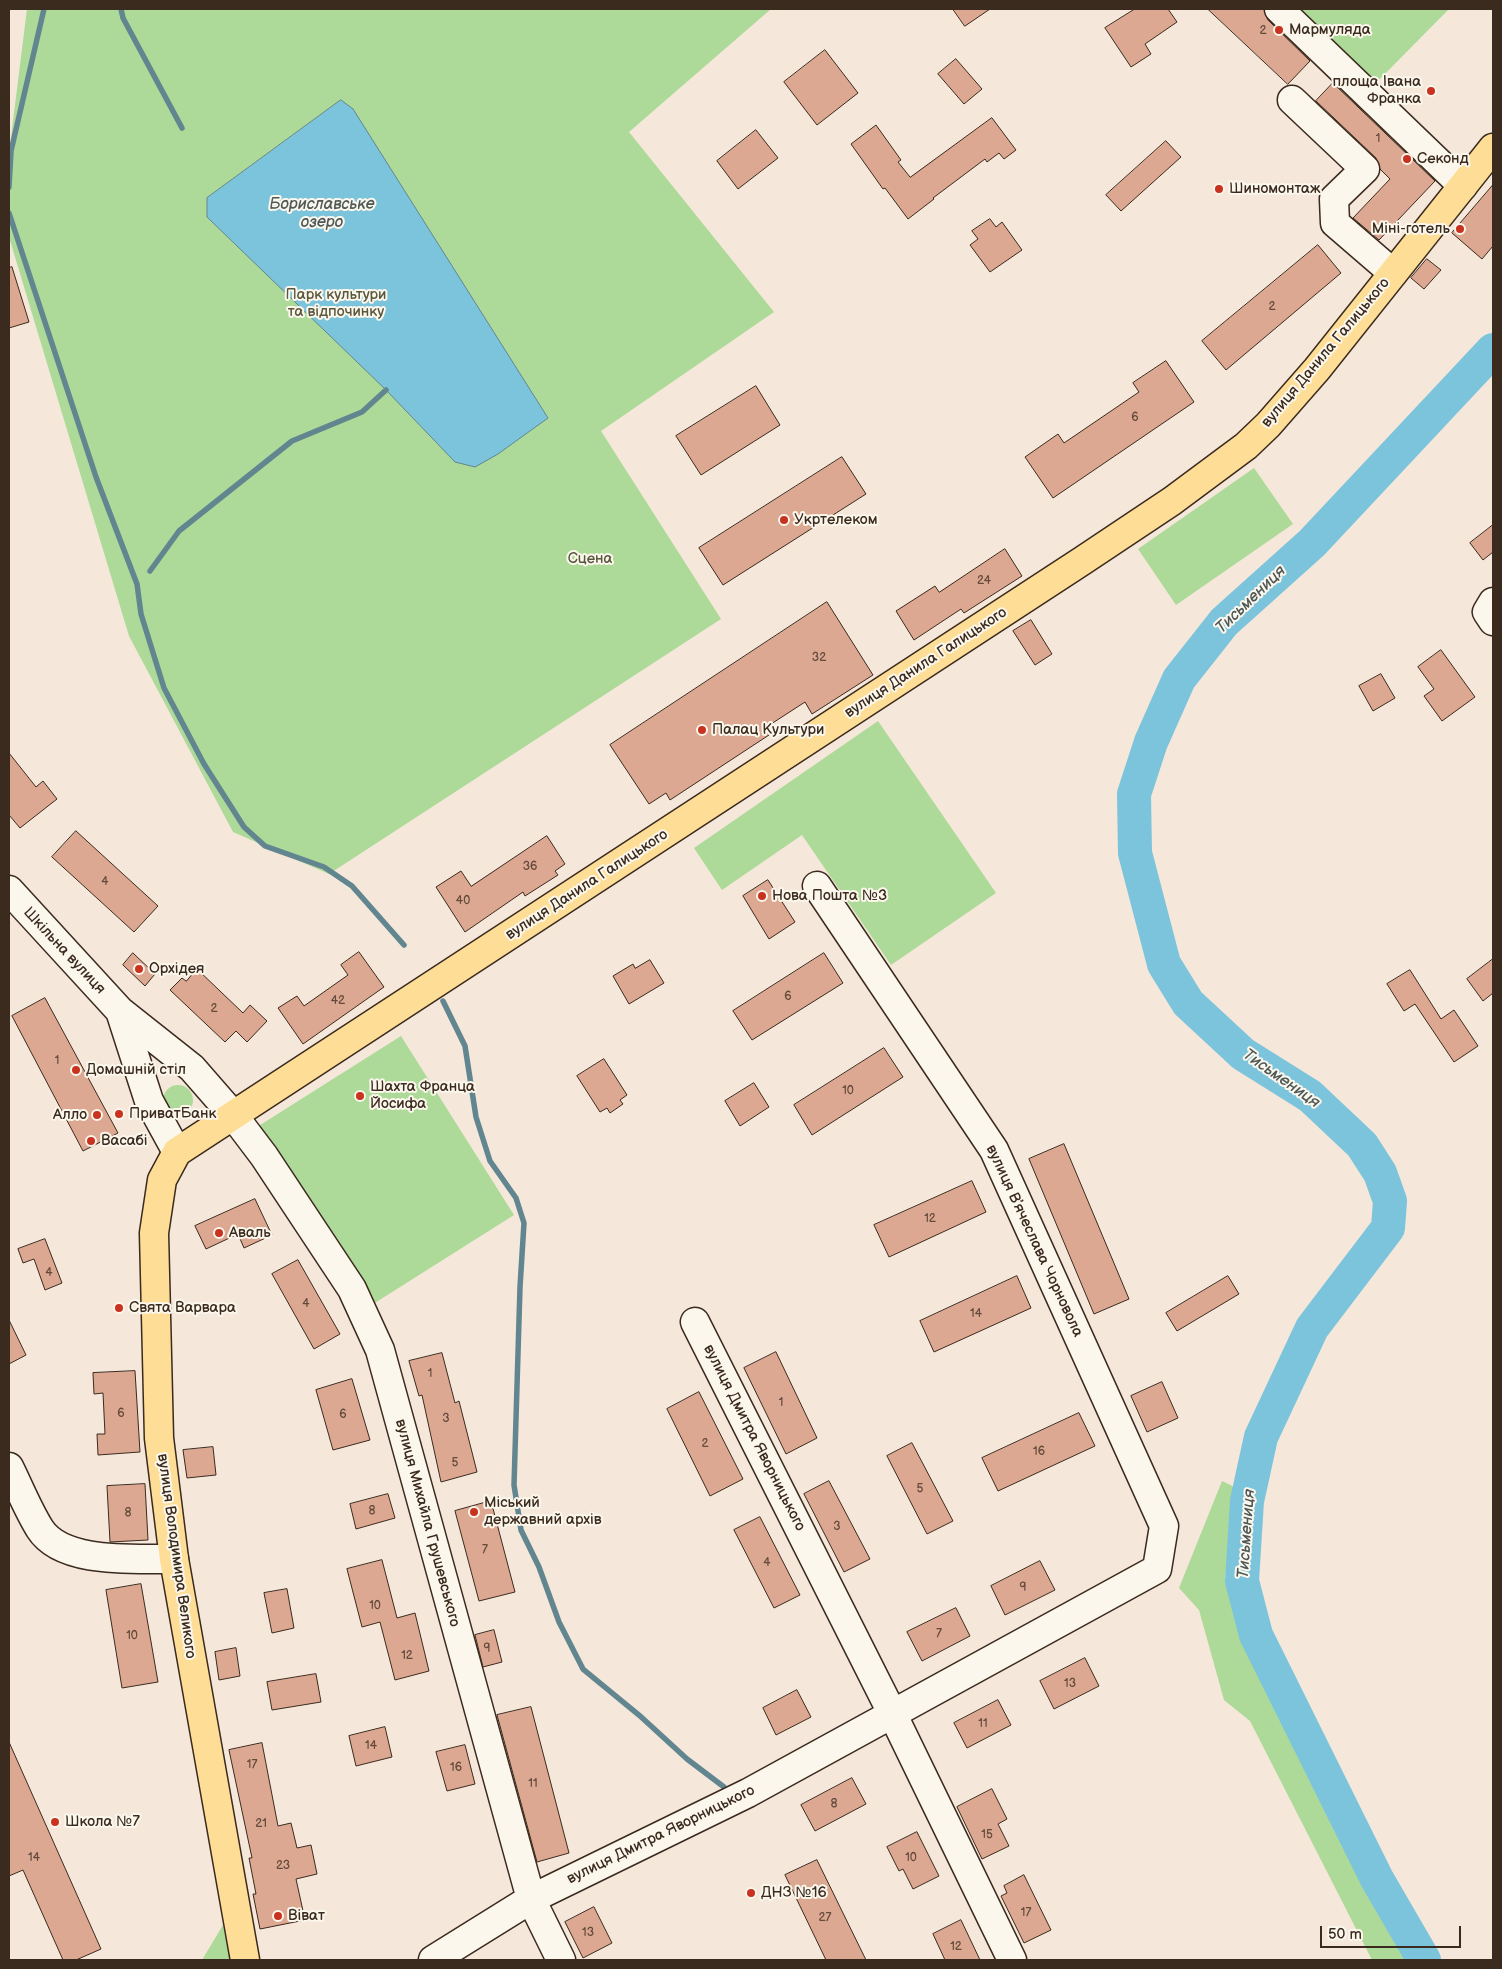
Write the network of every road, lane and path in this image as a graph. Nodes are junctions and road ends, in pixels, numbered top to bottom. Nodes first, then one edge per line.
1 (1279, 9) edge
2 (1292, 100) dead end
3 (1493, 148) edge
4 (1463, 186) junction
5 (1393, 273) junction
6 (1493, 602) edge
7 (1493, 621) edge
8 (817, 886) dead end
9 (9, 890) edge
10 (120, 1011) junction
11 (233, 1114) junction
12 (177, 1152) junction
13 (696, 1322) dead end
14 (9, 1467) edge
15 (174, 1560) junction
16 (1157, 1570) joint
17 (893, 1714) junction
18 (531, 1899) junction
19 (245, 1960) edge
20 (433, 1960) edge
21 (561, 1960) edge
22 (1012, 1960) edge

1 - 4 street
2 - 5 street
3 - 4 main road, вулиця Данила Галицького
4 - 5 main road, вулиця Данила Галицького
5 - 11 main road, вулиця Данила Галицького
6 - 7 street
8 - 16 street, вулиця Вʼячеслава Чорновола
9 - 10 street, Шкільна вулиця
10 - 11 street, Шкільна вулиця
10 - 12 street, Шкільна вулиця
11 - 12 main road, вулиця Данила Галицького
11 - 18 street, вулиця Михайла Грушевського
12 - 15 main road, вулиця Володимира Великого
13 - 17 street, вулиця Дмитра Яворницького
14 - 15 street
15 - 19 main road, вулиця Володимира Великого
16 - 17 street, вулиця Дмитра Яворницького
17 - 18 street, вулиця Дмитра Яворницького
17 - 22 street, вулиця Дмитра Яворницького
18 - 20 street, вулиця Дмитра Яворницького
18 - 21 street, вулиця Михайла Грушевського

